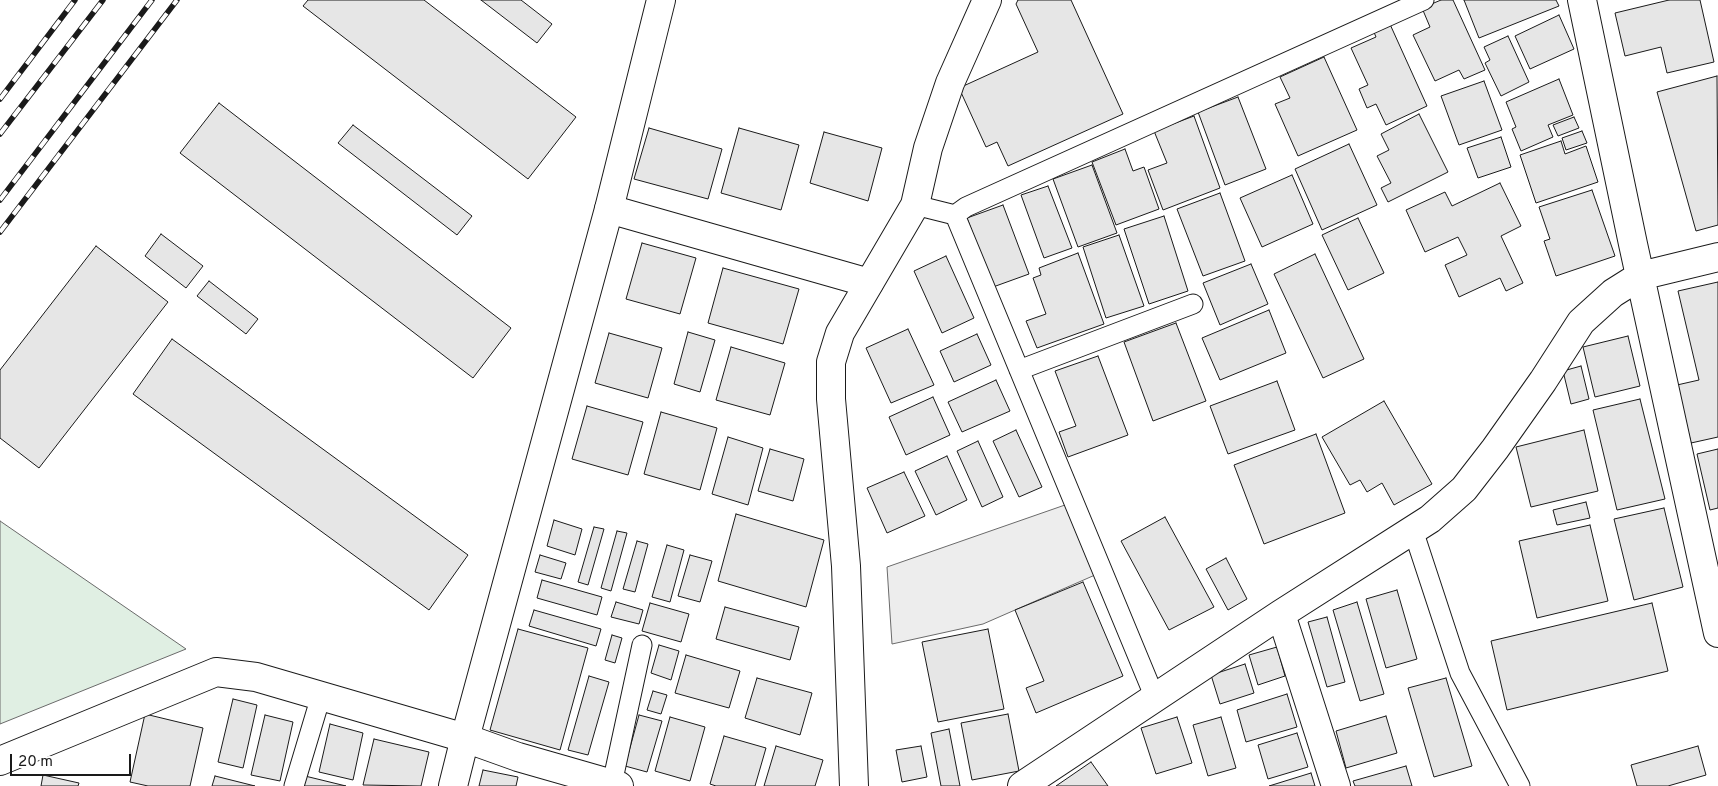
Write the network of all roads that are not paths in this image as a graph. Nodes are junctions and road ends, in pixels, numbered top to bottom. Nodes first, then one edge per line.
1 (661, 0) edge
2 (987, 0) edge
3 (1424, 0) edge
4 (1582, 0) edge
5 (915, 205) junction
6 (609, 209) junction
7 (955, 215) junction
8 (1718, 257) edge
9 (1640, 276) junction
10 (869, 283) junction
11 (1193, 304) dead end
12 (1019, 370) junction
13 (1413, 530) junction
14 (1281, 614) junction
15 (1717, 626) edge
16 (642, 645) dead end
17 (321, 696) junction
18 (1155, 698) junction
19 (466, 738) junction
20 (0, 761) edge
21 (615, 785) edge
22 (294, 786) edge
23 (453, 786) edge
24 (854, 786) edge
25 (1022, 786) edge
26 (1336, 786) edge
27 (1520, 786) edge

1 - 6 street
2 - 5 street
3 - 7 lane
4 - 9 street
5 - 7 lane
5 - 10 street
6 - 10 street
6 - 19 street
7 - 12 lane
8 - 9 street
9 - 13 street
9 - 15 street
10 - 24 street
11 - 12 lane
12 - 18 lane
13 - 14 street
13 - 27 lane
14 - 18 street
14 - 26 street
16 - 21 lane
17 - 19 street
17 - 20 street
17 - 22 lane
18 - 25 street
19 - 21 street
19 - 23 street

